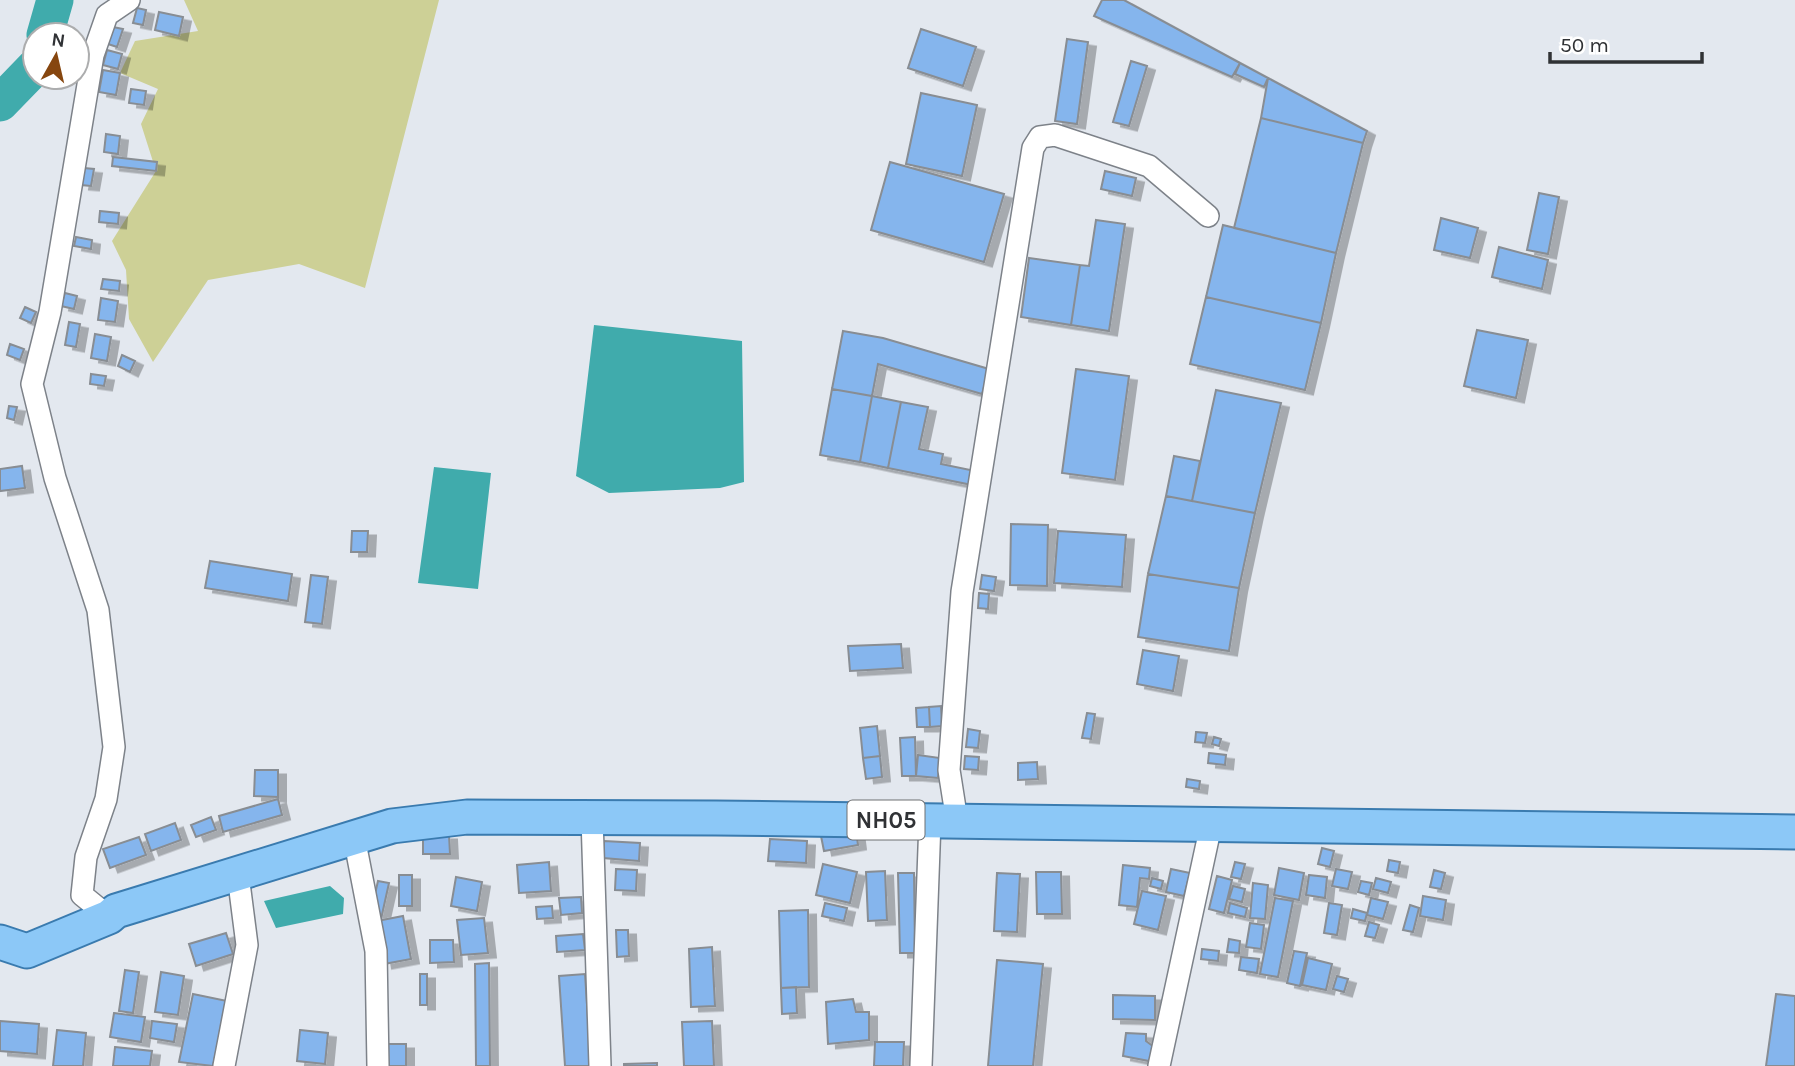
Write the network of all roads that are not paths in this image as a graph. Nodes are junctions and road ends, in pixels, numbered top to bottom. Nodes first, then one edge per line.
1 (129, 0) edge
2 (1208, 216) dead end
3 (592, 818) junction
4 (944, 821) junction
5 (1211, 825) junction
6 (1795, 832) edge
7 (354, 837) junction
8 (237, 875) junction
9 (109, 917) junction
10 (0, 942) edge
11 (224, 1066) edge
12 (378, 1066) edge
13 (600, 1066) edge
14 (921, 1066) edge
15 (1159, 1066) edge

1 - 9 street
2 - 4 street
3 - 4 main road, NH05
3 - 7 main road, NH05
3 - 13 street
4 - 5 main road, NH05
4 - 14 street
5 - 6 main road, NH05
5 - 15 street
7 - 8 main road, NH05
7 - 12 street
8 - 9 main road, NH05
8 - 11 street
9 - 10 main road, NH05

